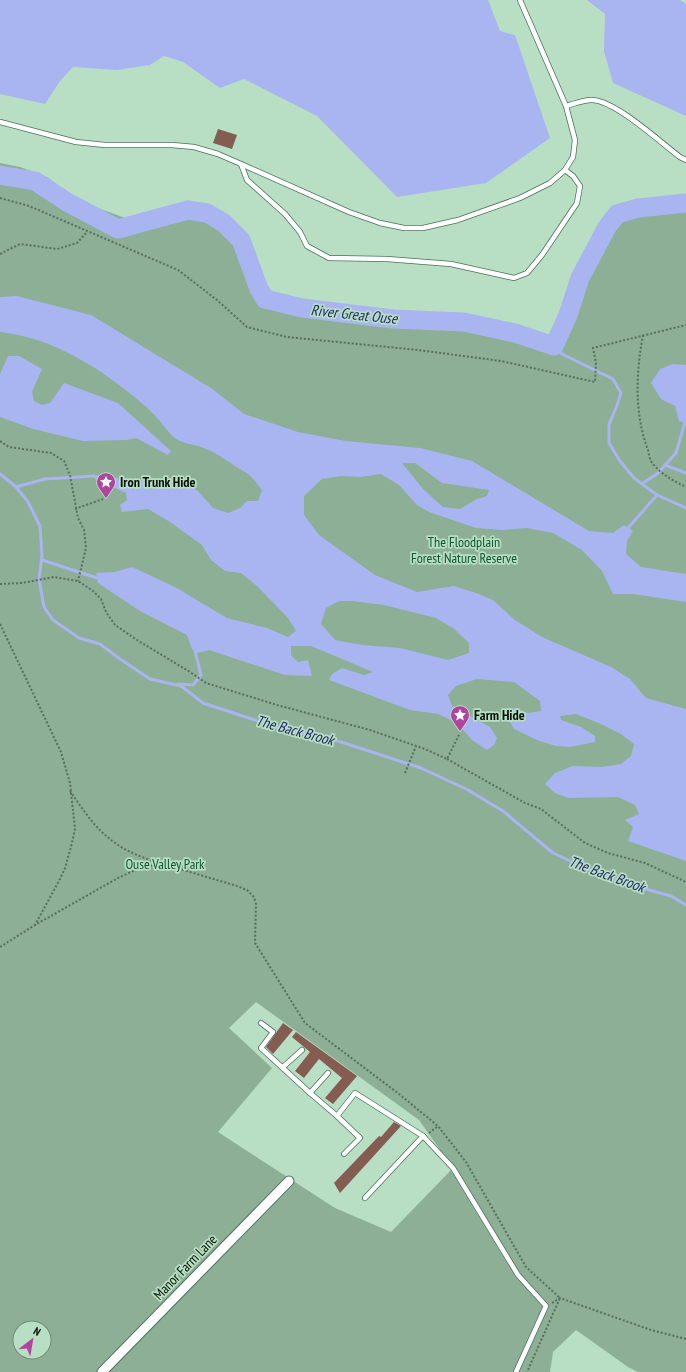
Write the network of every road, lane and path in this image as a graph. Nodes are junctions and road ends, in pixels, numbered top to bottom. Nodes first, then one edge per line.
1 (520, 0) edge
2 (566, 106) junction
3 (0, 122) edge
4 (686, 160) edge
5 (241, 164) junction
6 (565, 170) junction
7 (0, 198) edge
8 (87, 232) junction
9 (0, 254) edge
10 (686, 325) edge
11 (643, 335) junction
12 (0, 441) edge
13 (686, 487) edge
14 (103, 500) dead end
15 (75, 509) junction
16 (78, 581) junction
17 (0, 584) edge
18 (0, 624) edge
19 (459, 735) dead end
20 (416, 746) junction
21 (447, 759) junction
22 (405, 774) dead end
23 (70, 791) junction
24 (164, 865) junction
25 (686, 882) edge
26 (35, 925) junction
27 (0, 947) edge
28 (261, 1023) dead end
29 (302, 1050) dead end
30 (283, 1067) junction
31 (328, 1073) dead end
32 (310, 1093) junction
33 (337, 1116) junction
34 (438, 1126) junction
35 (423, 1136) junction
36 (344, 1154) dead end
37 (289, 1181) dead end
38 (364, 1198) dead end
39 (560, 1298) junction
40 (546, 1306) junction
41 (686, 1339) edge
42 (102, 1372) edge
43 (516, 1372) edge
44 (527, 1372) edge

1 - 2 lane
2 - 4 lane
2 - 6 lane
3 - 5 lane
5 - 6 lane
5 - 6 lane
7 - 8 path
8 - 9 path
8 - 11 path
10 - 11 path
11 - 13 path
12 - 15 path
14 - 15 path
15 - 16 path
16 - 17 path
16 - 20 path
18 - 23 path
19 - 21 path
20 - 21 path
20 - 22 path
21 - 25 path
23 - 24 path
23 - 26 path
24 - 26 path
24 - 34 path
26 - 27 path
28 - 30 lane
29 - 30 lane
30 - 32 lane
31 - 32 lane
32 - 33 lane
33 - 35 lane
33 - 36 lane
34 - 35 path
34 - 39 path
35 - 38 lane
35 - 40 lane
37 - 42 street, Manor Farm Lane
39 - 40 path
39 - 41 path
39 - 44 path
40 - 43 lane

